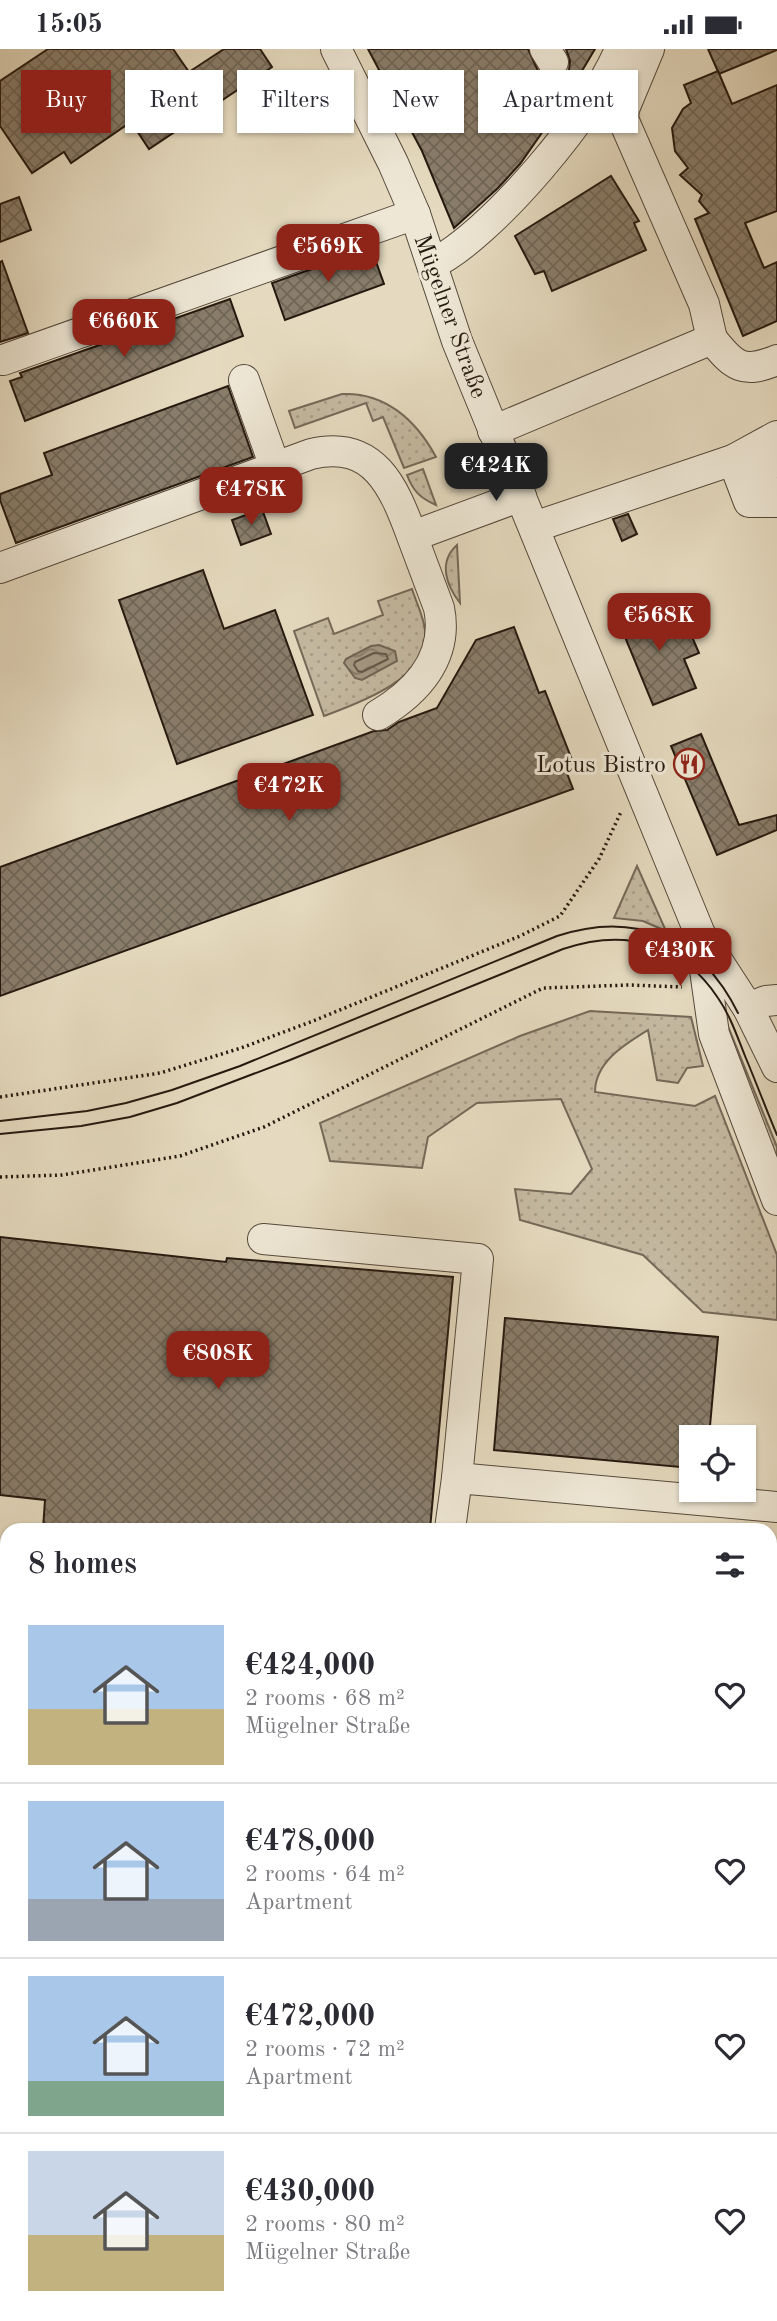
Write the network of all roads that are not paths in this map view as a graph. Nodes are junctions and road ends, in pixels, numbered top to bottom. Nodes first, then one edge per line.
1 (620, 49) edge
2 (649, 49) edge
3 (336, 50) edge
4 (415, 214) junction
5 (432, 264) junction
6 (712, 339) junction
7 (3, 360) dead end
8 (777, 360) edge
9 (243, 380) dead end
10 (493, 431) junction
11 (777, 436) edge
12 (733, 460) junction
13 (275, 467) junction
14 (776, 485) edge
15 (521, 496) junction
16 (534, 527) junction
17 (412, 536) junction
18 (0, 568) edge
19 (378, 715) dead end
20 (700, 934) junction
21 (777, 1000) edge
22 (748, 1008) junction
23 (777, 1067) edge
24 (777, 1200) edge
25 (263, 1239) dead end
26 (457, 1478) junction
27 (777, 1507) edge
28 (451, 1523) edge

1 - 5 street
2 - 6 street
3 - 4 street, Mügelner Straße
4 - 5 street, Mügelner Straße
4 - 7 street
5 - 10 street, Mügelner Straße
6 - 8 street
6 - 10 street
9 - 13 street
10 - 15 street, Mügelner Straße
11 - 12 street
12 - 14 street
12 - 16 street
13 - 17 street
13 - 18 street
15 - 16 street, Mügelner Straße
15 - 17 street
16 - 20 street, Mügelner Straße
17 - 19 street
20 - 22 street, Mügelner Straße
20 - 24 street, Mügelner Straße
21 - 22 street
22 - 23 street, Mügelner Straße
25 - 26 street
26 - 27 street
26 - 28 street

